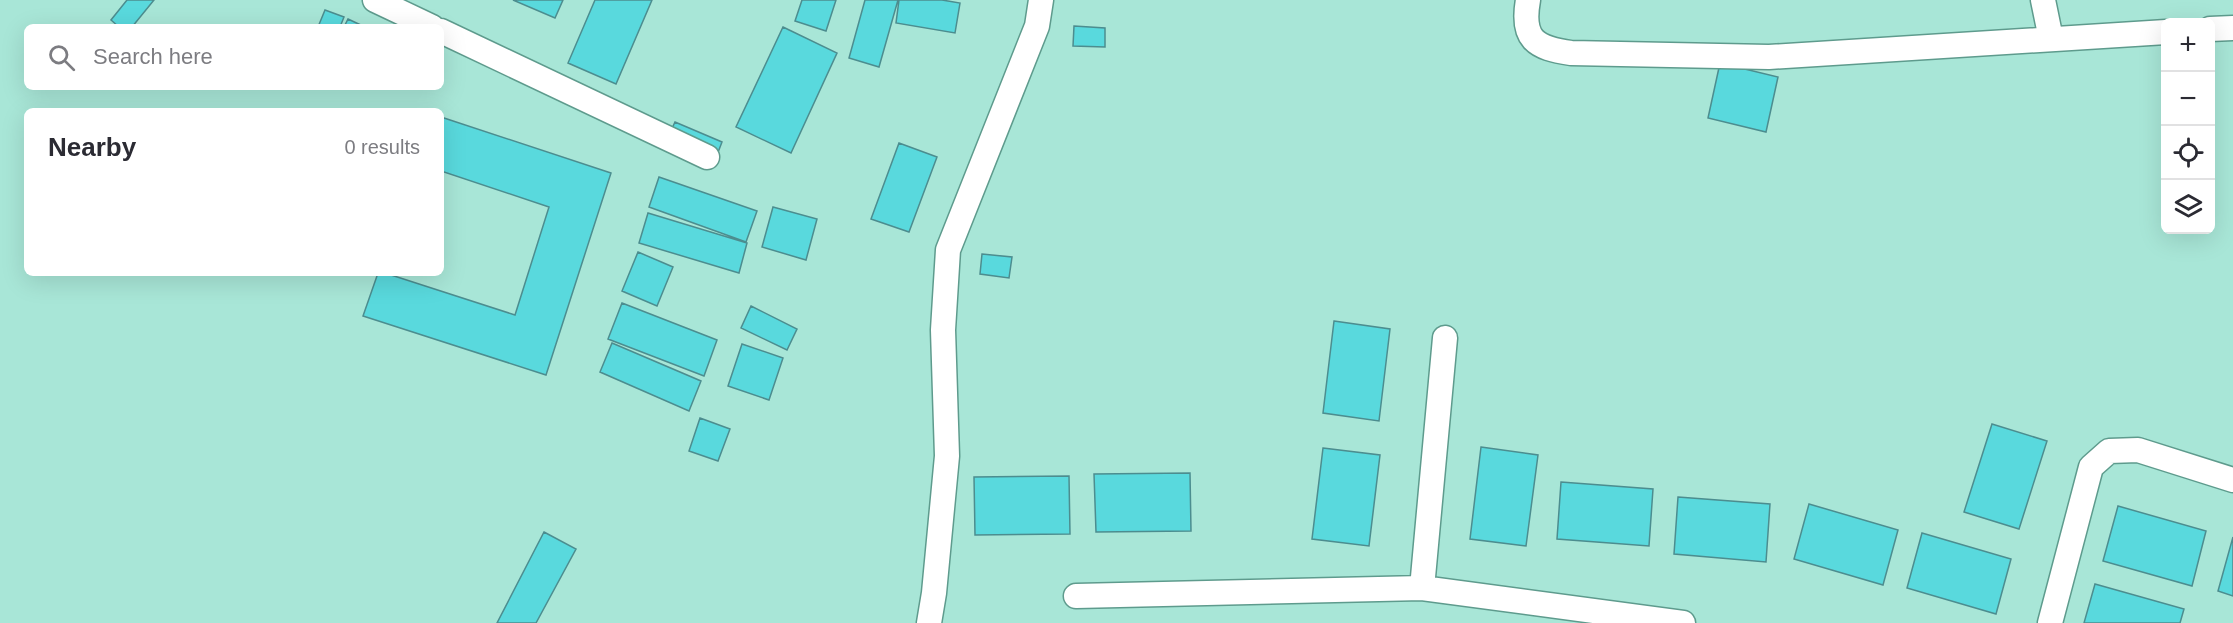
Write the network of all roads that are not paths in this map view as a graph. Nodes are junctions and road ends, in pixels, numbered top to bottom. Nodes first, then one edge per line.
1 (375, 0) edge
2 (1041, 0) edge
3 (1528, 0) edge
4 (2043, 0) edge
5 (426, 24) edge
6 (2233, 28) edge
7 (2215, 29) edge
8 (444, 32) edge
9 (2161, 32) edge
10 (2051, 39) junction
11 (707, 157) dead end
12 (1445, 338) dead end
13 (2233, 480) edge
14 (1422, 588) junction
15 (1076, 596) dead end
16 (928, 623) edge
17 (1683, 623) edge
18 (2050, 623) edge

1 - 5 street
2 - 16 street
3 - 10 street
4 - 10 street
6 - 7 street
8 - 11 street
9 - 10 street
12 - 14 street
13 - 18 street
14 - 15 street
14 - 17 street

